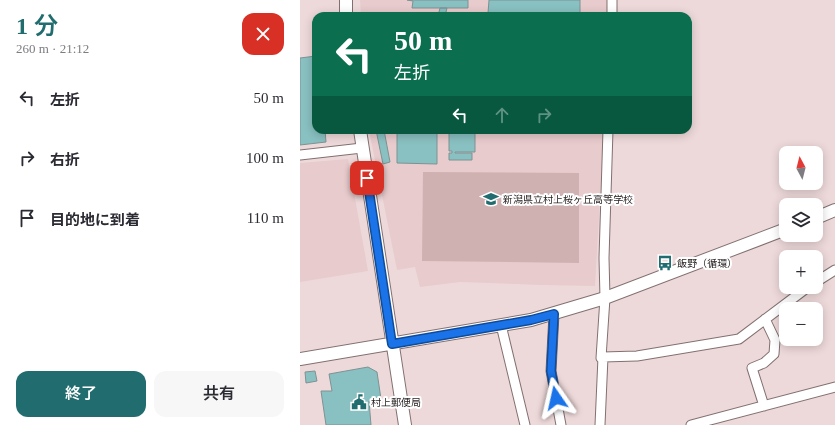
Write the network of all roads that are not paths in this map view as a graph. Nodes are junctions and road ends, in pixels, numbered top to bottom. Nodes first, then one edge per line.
1 (346, 0) edge
2 (612, 0) edge
3 (346, 12) edge
4 (612, 12) edge
5 (360, 134) edge
6 (608, 134) edge
7 (362, 148) junction
8 (300, 155) edge
9 (835, 210) edge
10 (823, 215) edge
11 (779, 232) edge
12 (835, 270) edge
13 (823, 278) edge
14 (799, 294) edge
15 (605, 298) junction
16 (554, 314) junction
17 (765, 319) junction
18 (501, 325) junction
19 (392, 344) junction
20 (603, 357) junction
21 (300, 359) edge
22 (835, 387) edge
23 (764, 406) junction
24 (405, 425) edge
25 (524, 425) edge
26 (561, 425) edge
27 (600, 425) edge
28 (691, 425) edge

1 - 3 street
2 - 4 street
5 - 7 street
6 - 15 street
7 - 8 street
7 - 19 street
9 - 10 street
11 - 15 street
12 - 13 street
14 - 17 street
15 - 16 street
15 - 20 street
16 - 18 street
16 - 26 street
17 - 20 street
17 - 23 street
18 - 19 street
18 - 25 street
19 - 21 street
19 - 24 street
20 - 27 street
22 - 23 street
23 - 28 street

